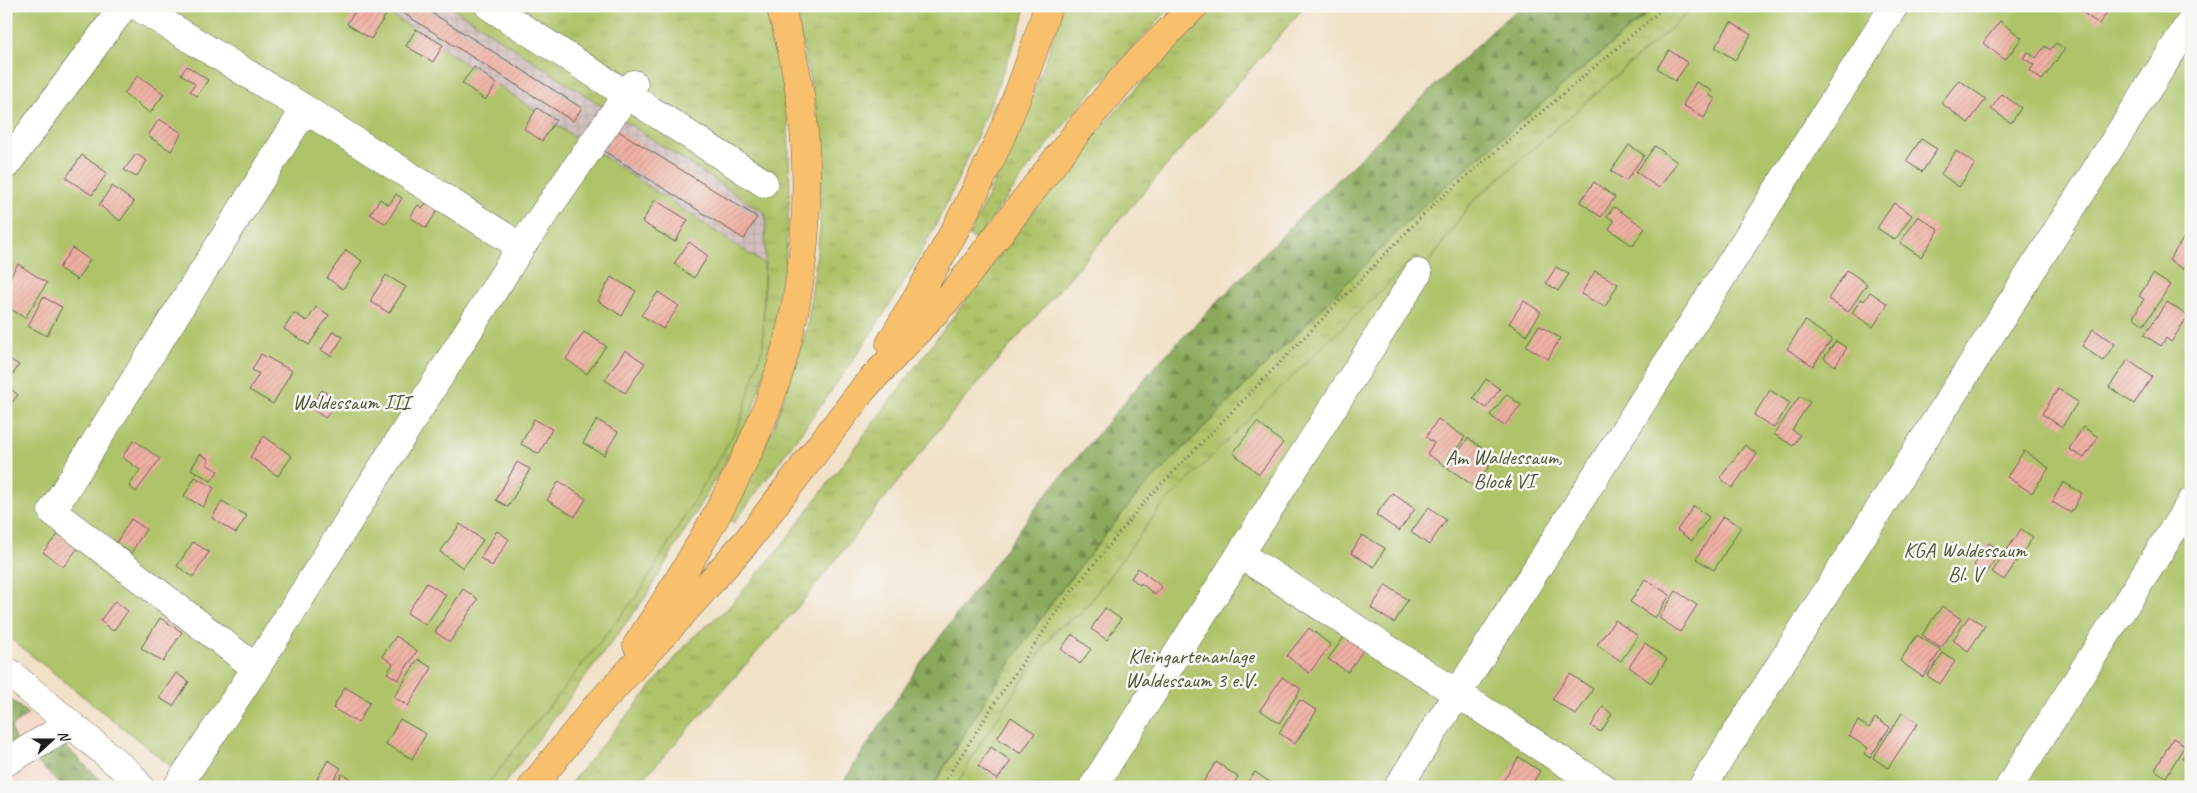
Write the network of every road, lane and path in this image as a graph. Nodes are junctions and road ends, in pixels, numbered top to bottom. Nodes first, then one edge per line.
1 (124, 6) edge
2 (137, 6) edge
3 (489, 6) edge
4 (780, 6) edge
5 (1048, 6) edge
6 (1194, 6) edge
7 (1666, 6) edge
8 (1894, 6) edge
9 (2191, 21) edge
10 (630, 90) junction
11 (305, 108) junction
12 (6, 164) edge
13 (764, 183) dead end
14 (521, 247) junction
15 (1418, 273) dead end
16 (864, 388) junction
17 (2191, 502) edge
18 (1241, 555) junction
19 (256, 668) junction
20 (6, 670) edge
21 (1458, 692) junction
22 (596, 707) junction
23 (70, 724) junction
24 (6, 762) edge
25 (140, 787) edge
26 (176, 787) edge
27 (532, 787) edge
28 (941, 787) edge
29 (1093, 787) edge
30 (1398, 787) edge
31 (1603, 787) edge
32 (1702, 787) edge
33 (2009, 787) edge

1 - 12 street
2 - 11 street
3 - 10 street
4 - 22 highway
5 - 16 highway
6 - 16 highway
7 - 28 path
8 - 21 street
9 - 32 street
10 - 13 street
10 - 14 street
11 - 14 street
11 - 19 street
14 - 19 street
15 - 18 street
16 - 22 highway
17 - 33 street
18 - 21 street
18 - 29 street
19 - 26 street
20 - 23 street
21 - 30 street
21 - 31 street
22 - 27 highway
23 - 24 street
23 - 25 street

